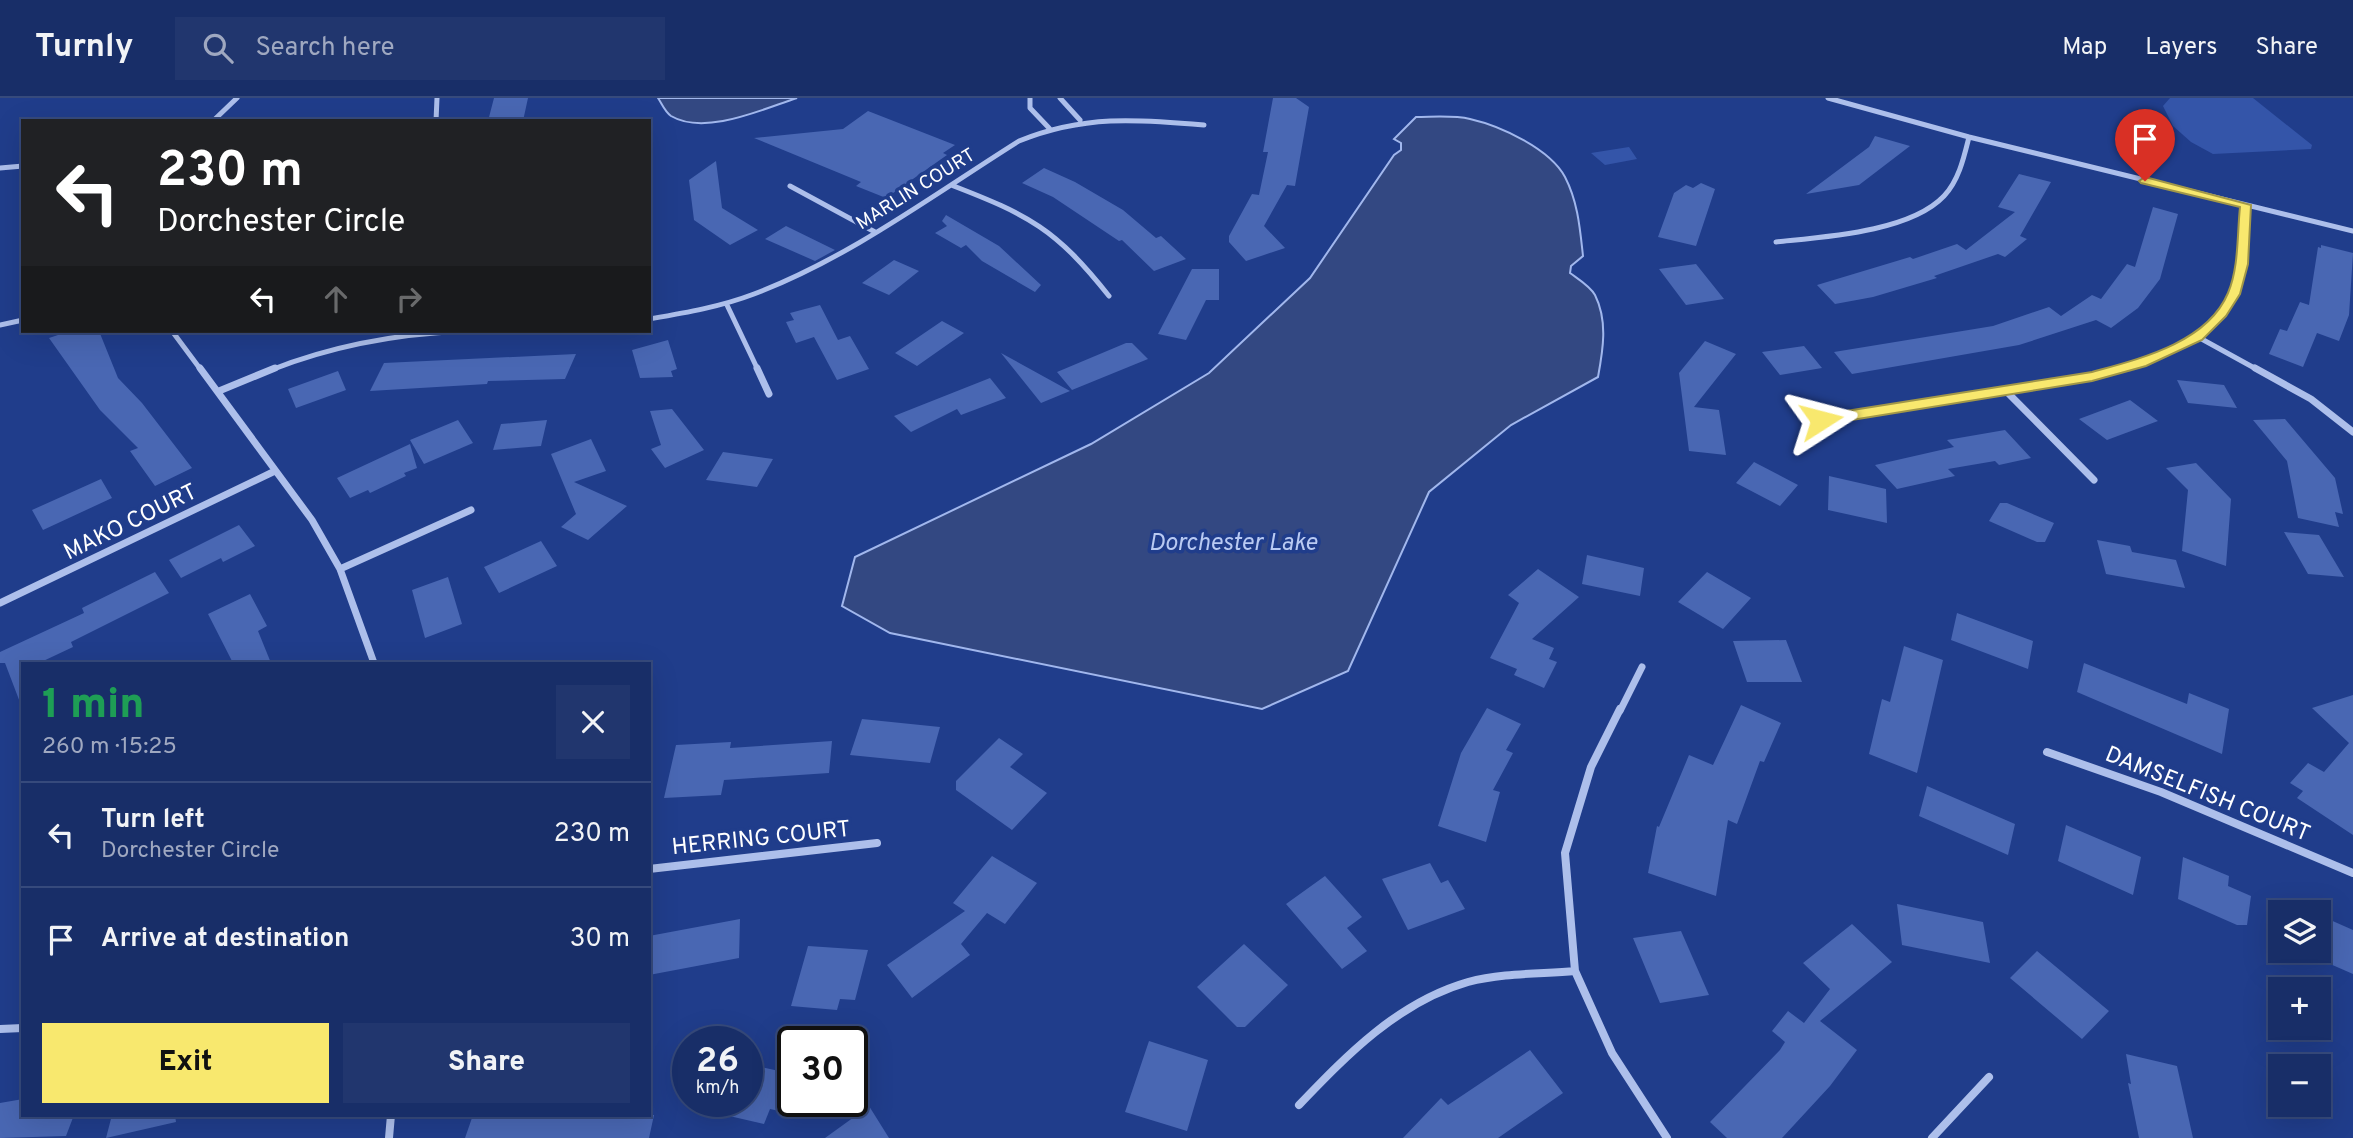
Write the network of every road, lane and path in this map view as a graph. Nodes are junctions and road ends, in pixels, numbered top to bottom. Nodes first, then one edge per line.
1 (237, 98) edge
2 (437, 98) edge
3 (1030, 98) edge
4 (1059, 98) edge
5 (1828, 98) edge
6 (215, 119) edge
7 (436, 119) edge
8 (1080, 120) junction
9 (1204, 125) dead end
10 (1049, 128) junction
11 (1969, 137) junction
12 (21, 166) edge
13 (0, 168) edge
14 (951, 185) junction
15 (790, 186) dead end
16 (2246, 205) junction
17 (2353, 231) edge
18 (875, 232) junction
19 (1776, 242) dead end
20 (1109, 296) dead end
21 (727, 304) junction
22 (651, 319) edge
23 (21, 321) edge
24 (0, 326) edge
25 (174, 333) edge
26 (438, 333) edge
27 (2197, 337) junction
28 (219, 391) junction
29 (2006, 391) junction
30 (769, 394) dead end
31 (1821, 420) dead end
32 (2353, 432) edge
33 (275, 471) junction
34 (2094, 480) dead end
35 (471, 510) dead end
36 (340, 569) junction
37 (0, 603) edge
38 (374, 662) edge
39 (1642, 667) dead end
40 (2047, 752) dead end
41 (877, 843) dead end
42 (651, 869) edge
43 (2353, 873) edge
44 (1575, 971) junction
45 (21, 1028) edge
46 (0, 1029) edge
47 (1989, 1077) dead end
48 (1299, 1105) dead end
49 (391, 1117) edge
50 (389, 1138) edge
51 (1667, 1138) edge
52 (1932, 1138) edge

1 - 6 street
2 - 7 street
3 - 10 street
4 - 8 street
5 - 11 street
8 - 9 street, MARLIN COURT
8 - 10 street, MARLIN COURT
10 - 14 street, MARLIN COURT
11 - 16 street
11 - 19 street
12 - 13 street
14 - 18 street, MARLIN COURT
14 - 20 street
15 - 18 street
16 - 17 street
16 - 27 street
18 - 21 street, MARLIN COURT
21 - 22 street, MARLIN COURT
21 - 30 street
23 - 24 street
25 - 28 street
26 - 28 street
27 - 29 street
27 - 32 street
28 - 33 street
29 - 31 street
29 - 34 street
33 - 36 street
33 - 37 street, MAKO COURT
35 - 36 street
36 - 38 street
39 - 44 street
40 - 43 street, DAMSELFISH COURT
41 - 42 street, HERRING COURT
44 - 48 street
44 - 51 street
45 - 46 street
47 - 52 street
49 - 50 street

